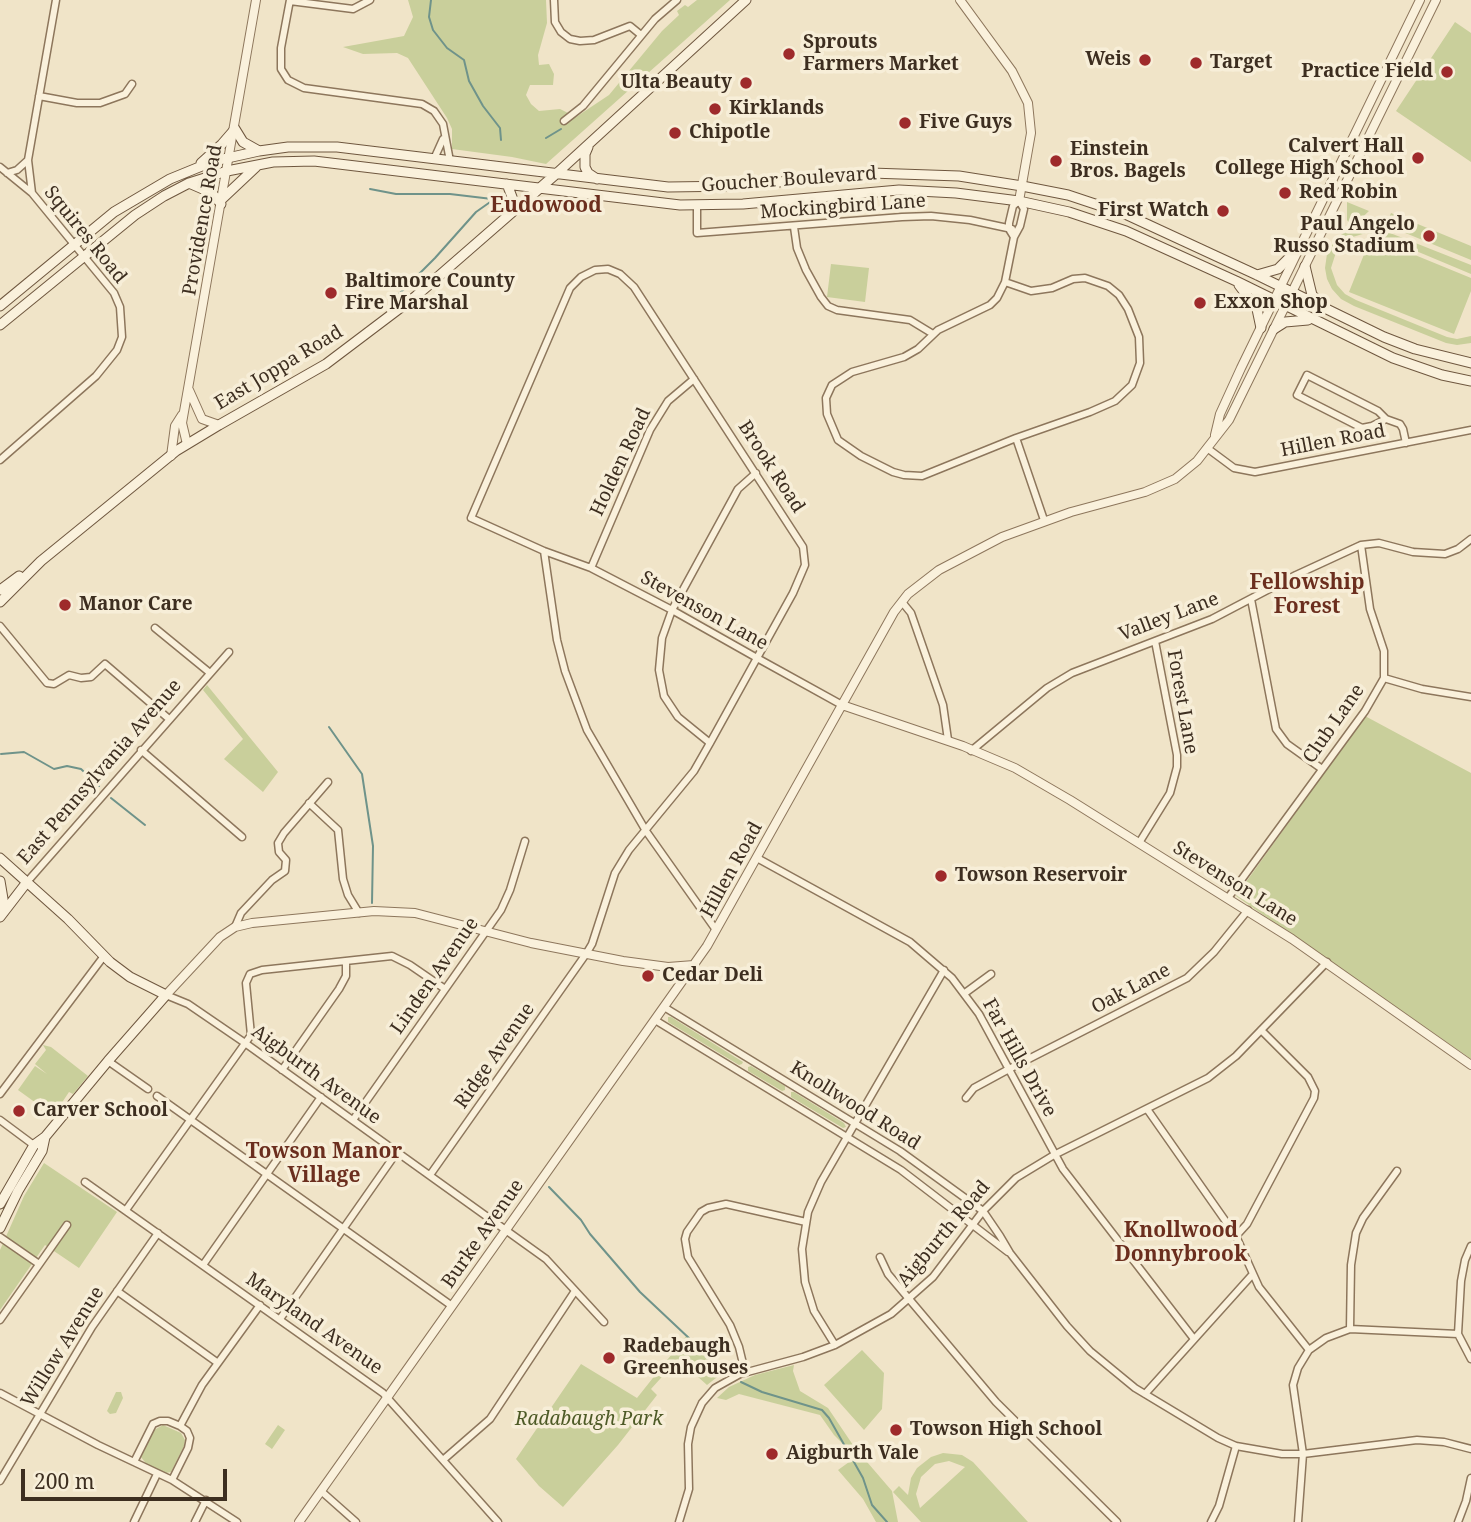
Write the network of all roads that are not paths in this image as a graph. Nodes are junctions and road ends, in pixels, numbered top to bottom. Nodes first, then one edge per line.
1 (56, 0) edge
2 (256, 0) edge
3 (370, 0) edge
4 (554, 0) edge
5 (677, 0) edge
6 (746, 0) edge
7 (960, 0) edge
8 (1420, 0) edge
9 (1436, 0) edge
10 (290, 1) edge
11 (641, 35) junction
12 (132, 84) dead end
13 (39, 96) junction
14 (564, 121) dead end
15 (235, 129) junction
16 (444, 134) junction
17 (590, 143) junction
18 (259, 151) junction
19 (229, 157) junction
20 (435, 159) junction
21 (28, 160) junction
22 (450, 161) junction
23 (258, 165) junction
24 (0, 167) edge
25 (190, 170) junction
26 (227, 172) junction
27 (7, 173) junction
28 (555, 174) junction
29 (598, 180) junction
30 (189, 183) junction
31 (507, 184) junction
32 (1022, 186) junction
33 (539, 189) junction
34 (32, 193) junction
35 (221, 201) junction
36 (1019, 201) junction
37 (698, 205) junction
38 (508, 216) junction
39 (794, 227) junction
40 (1009, 229) junction
41 (1016, 234) junction
42 (74, 244) junction
43 (1298, 248) junction
44 (84, 255) junction
45 (1305, 266) junction
46 (1257, 275) junction
47 (1236, 281) junction
48 (1005, 282) junction
49 (1280, 286) junction
50 (1292, 292) junction
51 (1274, 301) junction
52 (0, 306) edge
53 (1285, 306) junction
54 (1323, 307) junction
55 (1314, 321) junction
56 (0, 325) edge
57 (1261, 328) junction
58 (1274, 329) junction
59 (933, 334) junction
60 (1471, 363) edge
61 (694, 379) junction
62 (1471, 381) edge
63 (189, 390) junction
64 (185, 409) junction
65 (1385, 419) junction
66 (219, 425) junction
67 (1471, 430) edge
68 (1016, 438) junction
69 (1214, 438) junction
70 (1406, 443) junction
71 (187, 444) junction
72 (1207, 448) junction
73 (171, 456) junction
74 (0, 460) edge
75 (756, 472) junction
76 (471, 518) joint
77 (1044, 520) junction
78 (1471, 539) edge
79 (1360, 545) junction
80 (544, 551) junction
81 (41, 561) junction
82 (591, 568) junction
83 (0, 590) edge
84 (1251, 599) junction
85 (0, 602) edge
86 (902, 602) junction
87 (672, 610) junction
88 (0, 626) edge
89 (155, 628) dead end
90 (1155, 641) junction
91 (229, 652) dead end
92 (757, 658) junction
93 (210, 673) junction
94 (1384, 678) junction
95 (1471, 697) edge
96 (842, 705) junction
97 (170, 719) junction
98 (922, 733) junction
99 (948, 740) junction
100 (710, 743) junction
101 (142, 750) junction
102 (971, 751) junction
103 (1322, 769) junction
104 (328, 782) dead end
105 (309, 803) junction
106 (646, 831) junction
107 (242, 837) dead end
108 (525, 841) dead end
109 (1139, 843) junction
110 (0, 858) edge
111 (757, 858) junction
112 (0, 866) edge
113 (0, 881) edge
114 (27, 883) junction
115 (1228, 898) junction
116 (1248, 910) junction
117 (359, 912) junction
118 (0, 915) edge
119 (235, 927) junction
120 (716, 930) junction
121 (486, 932) junction
122 (586, 954) junction
123 (104, 956) junction
124 (346, 961) junction
125 (1327, 962) junction
126 (694, 965) junction
127 (944, 970) junction
128 (991, 974) dead end
129 (445, 989) junction
130 (965, 993) junction
131 (166, 995) junction
132 (664, 1007) junction
133 (655, 1020) junction
134 (1261, 1030) junction
135 (245, 1043) junction
136 (108, 1061) junction
137 (1471, 1065) edge
138 (1009, 1069) junction
139 (282, 1070) junction
140 (148, 1089) dead end
141 (0, 1094) edge
142 (157, 1096) dead end
143 (321, 1097) junction
144 (966, 1098) dead end
145 (1147, 1109) junction
146 (0, 1120) edge
147 (190, 1120) junction
148 (352, 1120) junction
149 (855, 1123) junction
150 (847, 1136) junction
151 (38, 1148) junction
152 (397, 1152) junction
153 (1054, 1155) junction
154 (1397, 1171) dead end
155 (267, 1174) junction
156 (430, 1175) junction
157 (85, 1182) dead end
158 (0, 1204) edge
159 (126, 1210) junction
160 (983, 1211) junction
161 (806, 1222) junction
162 (973, 1224) junction
163 (67, 1225) dead end
164 (0, 1228) edge
165 (344, 1229) junction
166 (506, 1230) junction
167 (158, 1233) junction
168 (1236, 1236) junction
169 (0, 1237) edge
170 (1471, 1246) edge
171 (1010, 1253) junction
172 (880, 1257) dead end
173 (39, 1264) junction
174 (203, 1265) junction
175 (1252, 1275) junction
176 (117, 1291) junction
177 (575, 1291) junction
178 (910, 1299) junction
179 (260, 1305) junction
180 (452, 1306) junction
181 (280, 1319) junction
182 (0, 1320) edge
183 (604, 1322) dead end
184 (1350, 1329) junction
185 (1458, 1334) junction
186 (1195, 1339) junction
187 (835, 1345) junction
188 (1310, 1350) junction
189 (1471, 1359) edge
190 (218, 1363) junction
191 (745, 1372) junction
192 (0, 1393) edge
193 (1145, 1394) junction
194 (387, 1397) junction
195 (39, 1415) junction
196 (180, 1426) junction
197 (1236, 1446) junction
198 (1471, 1448) edge
199 (1303, 1454) junction
200 (443, 1460) junction
201 (134, 1462) junction
202 (157, 1474) junction
203 (1471, 1478) edge
204 (172, 1480) junction
205 (0, 1481) edge
206 (321, 1491) junction
207 (206, 1500) junction
208 (134, 1522) edge
209 (195, 1522) edge
210 (237, 1522) edge
211 (299, 1522) edge
212 (356, 1522) edge
213 (498, 1522) edge
214 (679, 1522) edge
215 (1117, 1522) edge
216 (1211, 1522) edge
217 (1298, 1522) edge
218 (1458, 1522) edge

1 - 13 street
2 - 15 street, Providence Road
3 - 10 street
4 - 11 street
5 - 11 street
6 - 17 main road, East Joppa Road
7 - 32 street
8 - 43 street
9 - 45 street, Hillen Road
10 - 16 street
11 - 14 street
12 - 13 street
13 - 21 street
15 - 18 main road
15 - 19 street, Providence Road
15 - 25 main road
16 - 20 street
16 - 22 street
17 - 28 main road, East Joppa Road
17 - 29 main road
18 - 19 main road, Goucher Boulevard
18 - 20 main road, Goucher Boulevard
19 - 25 main road, Goucher Boulevard
19 - 26 street, Providence Road
20 - 22 main road, Goucher Boulevard
21 - 27 street
21 - 34 street
22 - 28 main road, Goucher Boulevard
23 - 26 main road, Goucher Boulevard
23 - 31 main road, Goucher Boulevard
23 - 35 main road
24 - 27 street, Squires Road
25 - 42 main road, Goucher Boulevard
26 - 30 main road, Goucher Boulevard
26 - 35 street, Providence Road
27 - 34 street, Squires Road
28 - 29 main road, Goucher Boulevard
28 - 33 main road, East Joppa Road
29 - 32 main road, Goucher Boulevard
30 - 35 main road
30 - 44 main road, Goucher Boulevard
31 - 33 main road, Goucher Boulevard
31 - 38 main road
32 - 36 street
32 - 46 main road, Goucher Boulevard
33 - 37 main road, Goucher Boulevard
33 - 38 main road, East Joppa Road
34 - 42 street, Squires Road
35 - 63 street, Providence Road
36 - 37 main road, Goucher Boulevard
36 - 40 street
36 - 41 street
36 - 47 main road, Goucher Boulevard
37 - 39 street, Mockingbird Lane
38 - 66 main road, East Joppa Road
39 - 40 street, Mockingbird Lane
39 - 59 street
40 - 41 street
41 - 48 street
42 - 44 street, Squires Road
42 - 52 main road, Goucher Boulevard
43 - 46 main road
43 - 49 street
44 - 56 main road, Goucher Boulevard
44 - 74 street, Squires Road
45 - 50 street, Hillen Road
45 - 54 main road
46 - 49 main road, Goucher Boulevard
47 - 51 main road, Goucher Boulevard
47 - 57 main road
48 - 59 street
48 - 68 street
49 - 50 main road, Goucher Boulevard
49 - 51 street
50 - 53 street, Hillen Road
50 - 54 main road, Goucher Boulevard
51 - 53 main road, Goucher Boulevard
51 - 57 street
53 - 55 main road, Goucher Boulevard
53 - 58 street, Hillen Road
54 - 60 main road, Goucher Boulevard
55 - 58 main road
55 - 62 main road, Goucher Boulevard
57 - 69 street
58 - 69 street, Hillen Road
59 - 68 street
61 - 75 street, Brook Road
61 - 76 street, Brook Road
61 - 82 street, Holden Road
63 - 64 street, Providence Road
63 - 66 street
64 - 71 street, Providence Road
64 - 73 street
65 - 65 street
65 - 70 street
66 - 71 main road, East Joppa Road
67 - 70 street, Hillen Road
68 - 77 street
69 - 72 street, Hillen Road
70 - 72 street, Hillen Road
71 - 73 main road, East Joppa Road
72 - 77 street, Hillen Road
73 - 81 main road, East Joppa Road
75 - 87 street
75 - 92 street, Brook Road
76 - 80 street, Stevenson Lane
77 - 86 street, Hillen Road
78 - 79 street, Valley Lane
79 - 84 street, Valley Lane
79 - 94 street, Club Lane
80 - 82 street, Stevenson Lane
80 - 106 street
81 - 83 main road, East Joppa Road
81 - 85 main road, East Joppa Road
82 - 87 street, Stevenson Lane
84 - 90 street, Valley Lane
84 - 103 street
86 - 96 street, Hillen Road
86 - 99 street
87 - 92 street, Stevenson Lane
87 - 100 street
88 - 97 street
89 - 93 street
90 - 102 street, Valley Lane
90 - 109 street, Forest Lane
91 - 93 street, East Pennsylvania Avenue
92 - 96 street, Stevenson Lane
92 - 100 street, Brook Road
93 - 97 street, East Pennsylvania Avenue
94 - 95 street
94 - 103 street, Club Lane
96 - 98 street, Stevenson Lane
96 - 111 street, Hillen Road
97 - 101 street, East Pennsylvania Avenue
98 - 99 street, Stevenson Lane
98 - 102 street, Stevenson Lane
99 - 102 street, Stevenson Lane
100 - 106 street, Brook Road
101 - 107 street
101 - 114 street, East Pennsylvania Avenue
102 - 109 street, Stevenson Lane
103 - 115 street, Club Lane
104 - 105 street
105 - 117 street
105 - 119 street
106 - 120 street
106 - 122 street, Brook Road
108 - 121 street, Linden Avenue
109 - 115 street, Stevenson Lane
110 - 114 main road
111 - 120 street, Hillen Road
111 - 127 street, Far Hills Drive
112 - 114 main road
113 - 118 main road
114 - 118 main road, East Pennsylvania Avenue
114 - 123 main road
115 - 116 street, Stevenson Lane
116 - 125 street, Stevenson Lane
116 - 138 street, Oak Lane
117 - 119 street
117 - 121 street
119 - 131 street
120 - 126 street, Hillen Road
121 - 122 street
121 - 129 street, Linden Avenue
122 - 126 street
122 - 156 street, Ridge Avenue
123 - 131 main road
123 - 141 street
124 - 129 street
124 - 135 street
124 - 139 street
125 - 134 street, Aigburth Road
125 - 137 street, Stevenson Lane
126 - 132 street, Burke Avenue
127 - 130 street, Far Hills Drive
127 - 149 street
128 - 130 street
129 - 148 street, Linden Avenue
130 - 138 street, Far Hills Drive
131 - 135 street, Aigburth Avenue
131 - 136 main road
132 - 133 street, Burke Avenue
132 - 149 street, Knollwood Road
133 - 150 street, Knollwood Road
133 - 166 street, Burke Avenue
134 - 145 street, Aigburth Road
134 - 168 street
135 - 139 street, Aigburth Avenue
135 - 147 street
136 - 140 street
136 - 151 main road
138 - 144 street, Oak Lane
138 - 153 street, Far Hills Drive
139 - 143 street, Aigburth Avenue
142 - 147 street
143 - 148 street, Aigburth Avenue
143 - 155 street
145 - 153 street, Aigburth Road
145 - 168 street
146 - 151 street
147 - 155 street
147 - 159 street
148 - 152 street, Aigburth Avenue
149 - 150 street
149 - 160 street, Knollwood Road
150 - 161 street
150 - 162 street, Knollwood Road
151 - 158 main road
151 - 164 main road
152 - 156 street, Aigburth Avenue
152 - 165 street
153 - 160 street, Aigburth Road
153 - 186 street, Far Hills Drive
154 - 184 street
155 - 165 street
155 - 174 street
156 - 166 street, Aigburth Avenue
157 - 159 street, Maryland Avenue
159 - 167 street, Maryland Avenue
160 - 162 street, Aigburth Road
160 - 171 street, Knollwood Road
161 - 187 street
161 - 191 street
162 - 171 street, Knollwood Road
162 - 178 street, Aigburth Road
163 - 173 street
165 - 180 street
165 - 181 street
166 - 177 street, Aigburth Avenue
166 - 180 street, Burke Avenue
167 - 174 street, Maryland Avenue
167 - 176 street, Willow Avenue
168 - 175 street
169 - 173 street
170 - 185 street
171 - 193 street, Knollwood Road
172 - 178 street
173 - 182 street
174 - 179 street, Maryland Avenue
175 - 186 street
175 - 188 street
176 - 190 street
176 - 195 street, Willow Avenue
177 - 183 street, Aigburth Avenue
177 - 200 street
178 - 187 street, Aigburth Road
178 - 215 street
179 - 181 street, Maryland Avenue
179 - 190 street
180 - 194 street, Burke Avenue
181 - 194 street, Maryland Avenue
184 - 185 street
184 - 188 street
185 - 189 street
186 - 193 street
187 - 191 street, Aigburth Road
188 - 199 street
190 - 196 street
191 - 214 street, Aigburth Road
192 - 195 street
193 - 197 street, Knollwood Road
194 - 200 street, Maryland Avenue
194 - 206 street, Burke Avenue
195 - 201 street
195 - 205 street, Willow Avenue
196 - 201 street
196 - 204 street
197 - 199 street, Knollwood Road
197 - 216 street
198 - 199 street, Knollwood Road
199 - 217 street
200 - 213 street, Maryland Avenue
201 - 202 street
202 - 204 street
202 - 208 street
203 - 218 street
204 - 207 street
206 - 211 street, Burke Avenue
206 - 212 street
207 - 209 street
207 - 210 street

